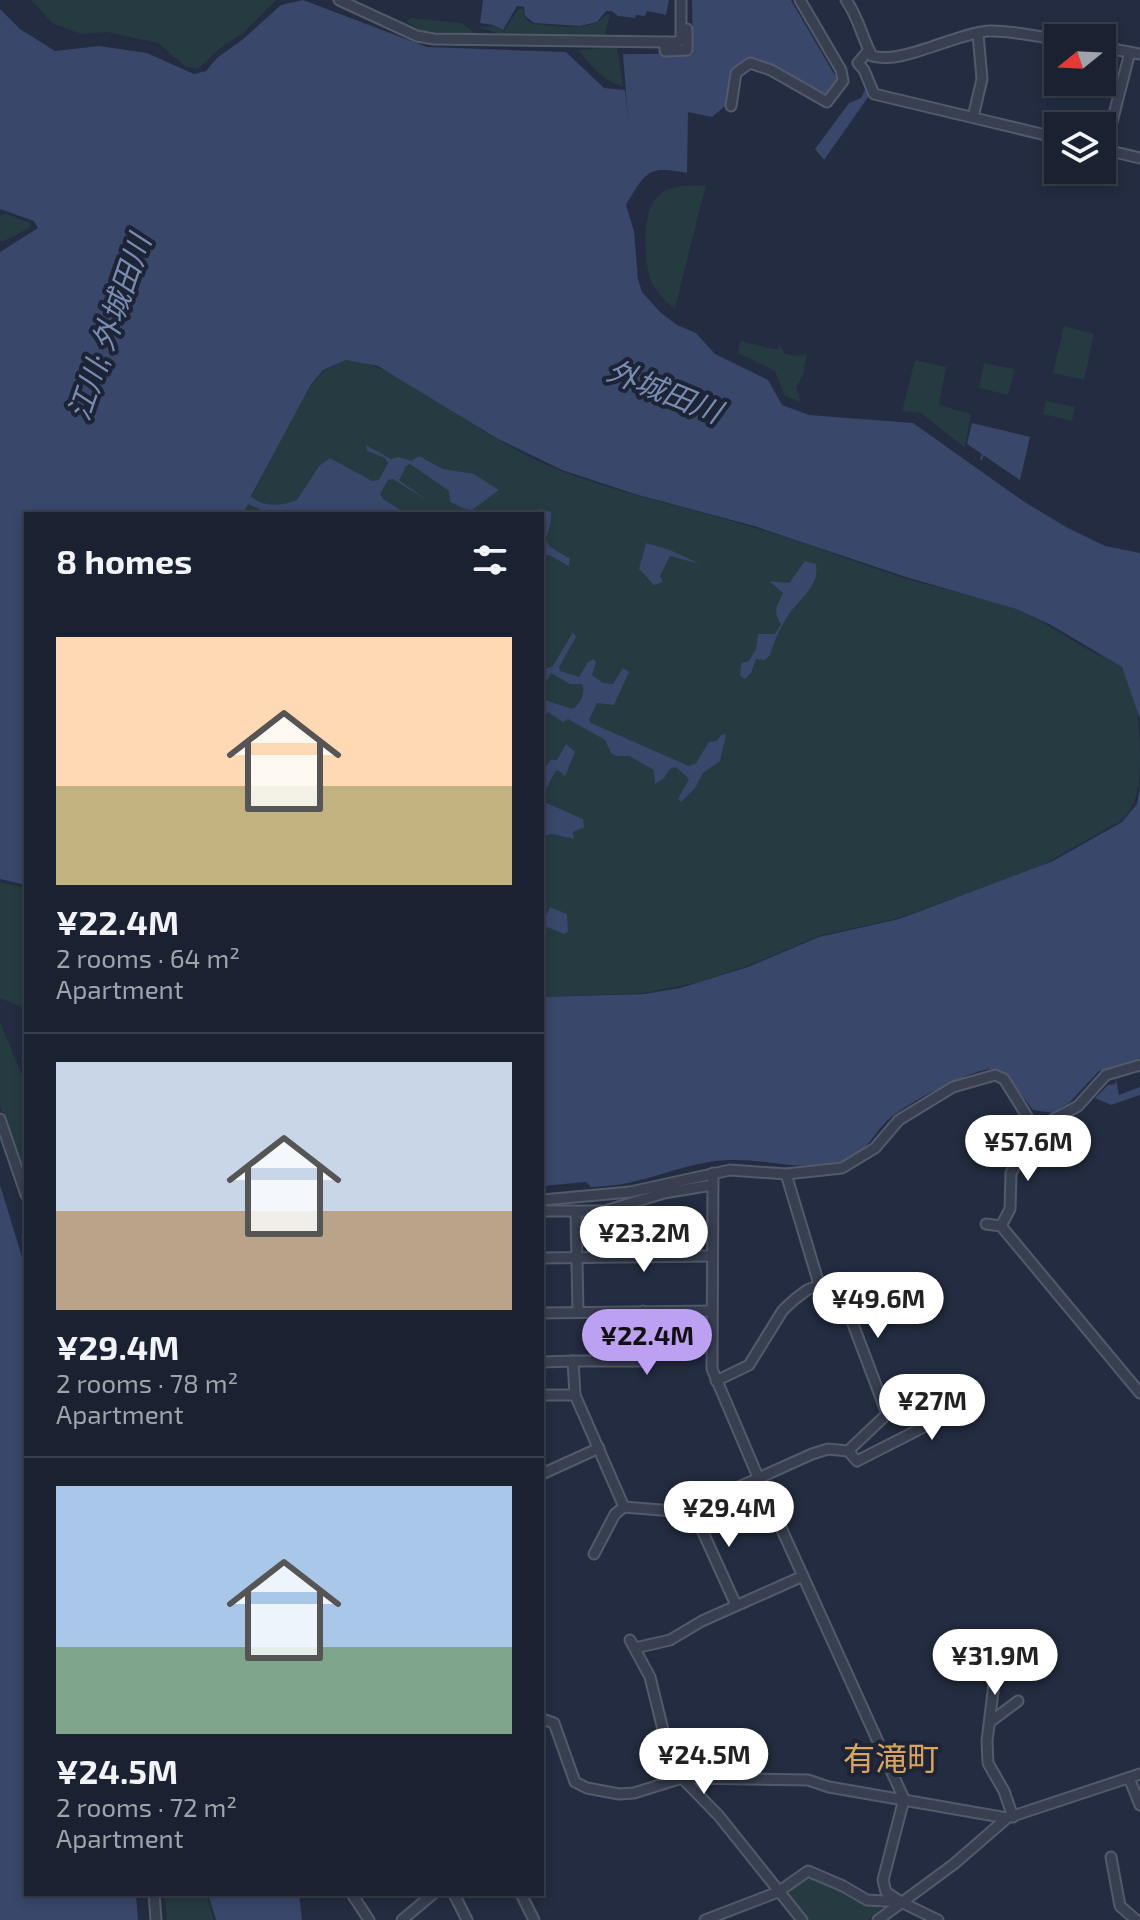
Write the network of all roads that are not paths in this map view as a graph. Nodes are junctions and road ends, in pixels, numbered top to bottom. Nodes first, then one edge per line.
1 (339, 0) edge
2 (684, 0) edge
3 (800, 0) edge
4 (846, 0) edge
5 (978, 34) junction
6 (1044, 37) edge
7 (869, 50) junction
8 (1135, 53) edge
9 (731, 106) dead end
10 (1115, 112) edge
11 (973, 117) junction
12 (1044, 135) edge
13 (1116, 152) edge
14 (1140, 158) edge
15 (1140, 1065) edge
16 (0, 1119) edge
17 (1039, 1127) junction
18 (713, 1173) junction
19 (786, 1174) junction
20 (712, 1185) junction
21 (24, 1189) edge
22 (544, 1200) edge
23 (544, 1211) edge
24 (576, 1213) junction
25 (986, 1224) dead end
26 (1001, 1226) junction
27 (712, 1256) junction
28 (544, 1258) edge
29 (577, 1258) junction
30 (819, 1284) junction
31 (643, 1311) junction
32 (712, 1311) junction
33 (578, 1312) junction
34 (544, 1313) edge
35 (573, 1361) junction
36 (544, 1362) edge
37 (716, 1381) junction
38 (967, 1392) dead end
39 (1140, 1393) edge
40 (544, 1395) edge
41 (575, 1395) junction
42 (599, 1448) junction
43 (848, 1451) junction
44 (544, 1473) edge
45 (758, 1477) junction
46 (624, 1507) junction
47 (692, 1508) junction
48 (594, 1554) dead end
49 (803, 1576) junction
50 (736, 1605) junction
51 (995, 1675) dead end
52 (1018, 1701) dead end
53 (544, 1720) edge
54 (990, 1722) junction
55 (1140, 1774) edge
56 (682, 1778) junction
57 (1129, 1778) junction
58 (904, 1799) junction
59 (1140, 1805) edge
60 (1010, 1817) junction
61 (1111, 1857) dead end
62 (778, 1892) junction
63 (154, 1896) edge
64 (353, 1896) edge
65 (431, 1896) edge
66 (455, 1896) edge
67 (522, 1896) edge
68 (901, 1902) junction
69 (156, 1920) edge
70 (369, 1920) edge
71 (402, 1920) edge
72 (467, 1920) edge
73 (534, 1920) edge
74 (705, 1920) edge
75 (802, 1920) edge
76 (878, 1920) edge
77 (938, 1920) edge
78 (1136, 1920) edge

1 - 2 street
3 - 9 street
4 - 7 street
5 - 6 street
5 - 7 street
5 - 11 street
7 - 11 street
8 - 10 street
11 - 12 street
13 - 14 street
15 - 17 street
16 - 21 street
17 - 19 street
17 - 26 street
18 - 19 street
18 - 20 street
18 - 22 street
19 - 30 street
20 - 24 street
20 - 27 street
23 - 24 street
24 - 29 street
25 - 26 street
26 - 39 street
27 - 29 street
27 - 32 street
28 - 29 street
29 - 33 street
30 - 37 street
30 - 43 street
31 - 32 street
31 - 33 street
31 - 35 street
32 - 37 street
33 - 34 street
35 - 36 street
35 - 41 street
37 - 45 street
38 - 43 street
40 - 41 street
41 - 42 street
42 - 44 street
42 - 46 street
43 - 45 street
45 - 47 street
45 - 49 street
46 - 47 street
46 - 48 street
47 - 50 street
49 - 50 street
49 - 58 street
50 - 56 street
51 - 54 street
52 - 54 street
53 - 56 street
54 - 60 street
55 - 57 street
56 - 58 street
56 - 62 street
57 - 59 street
57 - 60 street
58 - 60 street
58 - 68 street
60 - 68 street
61 - 78 street
62 - 68 street
62 - 74 street
62 - 75 street
63 - 69 street
64 - 70 street
65 - 71 street
66 - 72 street
67 - 73 street
68 - 76 street
68 - 77 street

